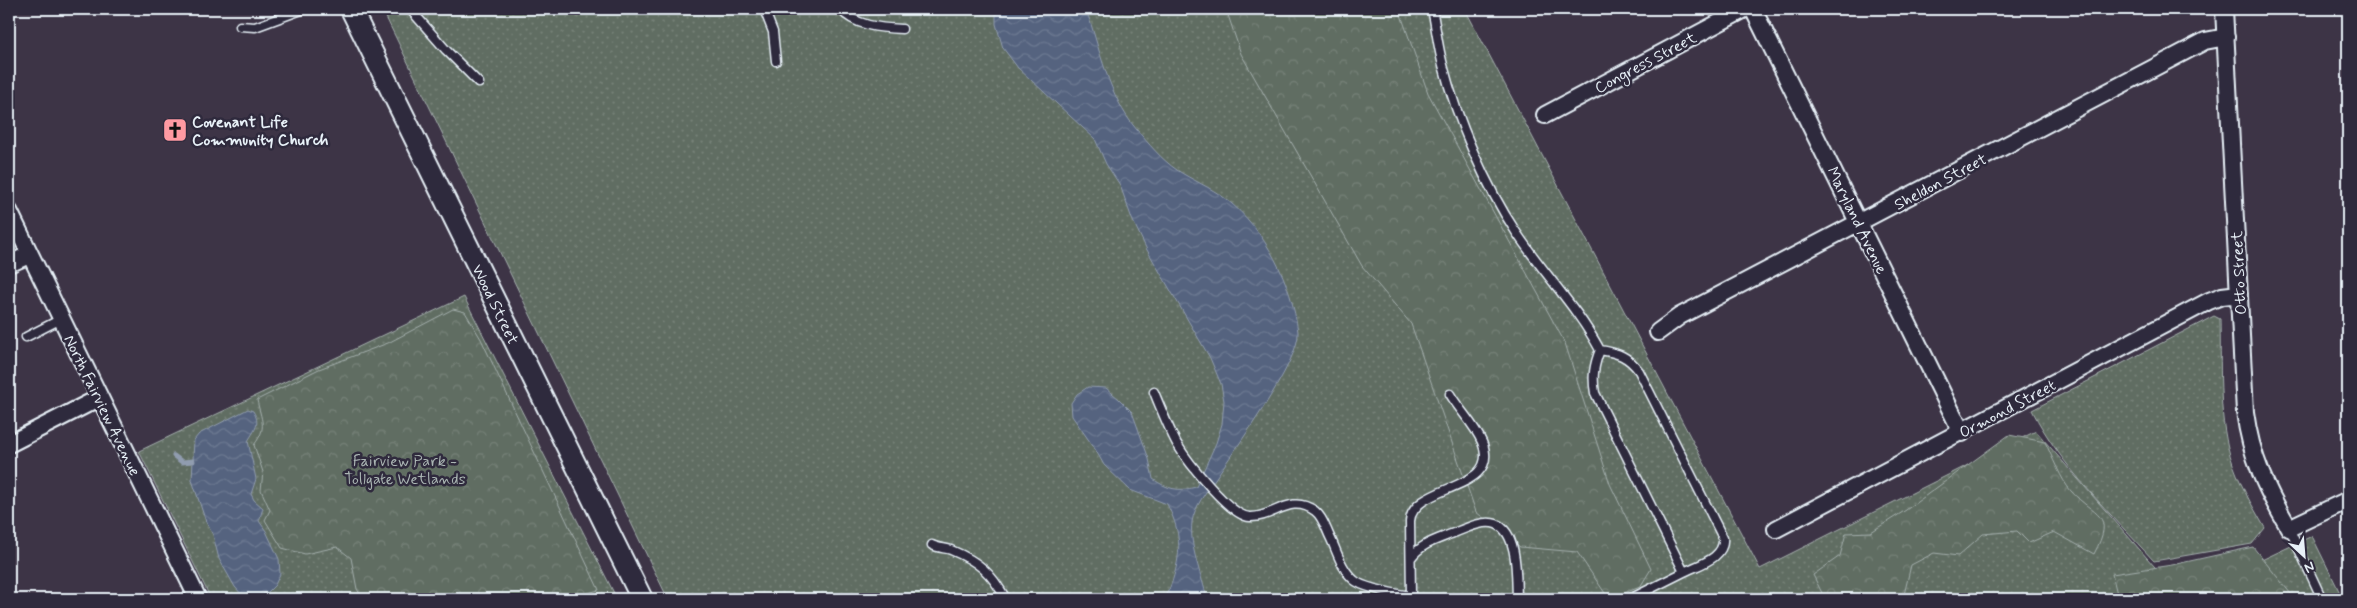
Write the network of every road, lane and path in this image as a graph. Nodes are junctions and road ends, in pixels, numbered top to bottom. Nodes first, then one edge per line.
1 (304, 9) edge
2 (351, 9) edge
3 (410, 9) edge
4 (764, 9) edge
5 (840, 9) edge
6 (1432, 9) edge
7 (1745, 9) edge
8 (1753, 9) edge
9 (2224, 9) edge
10 (240, 26) dead end
11 (902, 29) dead end
12 (2226, 37) junction
13 (776, 61) dead end
14 (479, 83) dead end
15 (1545, 115) dead end
16 (9, 211) edge
17 (1859, 223) junction
18 (29, 254) junction
19 (9, 264) edge
20 (2240, 294) junction
21 (61, 320) junction
22 (1658, 332) dead end
23 (26, 337) dead end
24 (1600, 350) junction
25 (1154, 392) dead end
26 (1450, 394) dead end
27 (99, 398) junction
28 (1962, 432) junction
29 (9, 444) edge
30 (2348, 500) edge
31 (2289, 528) junction
32 (1776, 529) dead end
33 (932, 545) dead end
34 (1411, 558) junction
35 (1684, 572) junction
36 (1412, 598) edge
37 (198, 599) edge
38 (642, 599) edge
39 (1006, 599) edge
40 (1517, 599) edge
41 (1630, 599) edge
42 (2322, 599) edge

1 - 10 lane
2 - 38 street, Wood Street
3 - 14 lane
4 - 13 lane
5 - 11 lane
6 - 24 lane
7 - 15 street, Congress Street
8 - 17 street, Maryland Avenue
9 - 12 street, Otto Street
12 - 17 street, Sheldon Street
12 - 20 street, Otto Street
16 - 18 street, North Fairview Avenue
17 - 22 street, Sheldon Street
17 - 28 street, Maryland Avenue
18 - 19 street
18 - 21 street, North Fairview Avenue
20 - 28 street, Ormond Street
20 - 31 street, Otto Street
21 - 23 lane
21 - 27 street, North Fairview Avenue
24 - 35 lane
24 - 35 lane
25 - 36 lane
26 - 34 lane
27 - 29 street
27 - 37 street, North Fairview Avenue
28 - 32 street, Ormond Street
30 - 31 street
31 - 42 lane
33 - 39 lane
34 - 36 lane
34 - 40 lane
35 - 41 lane

